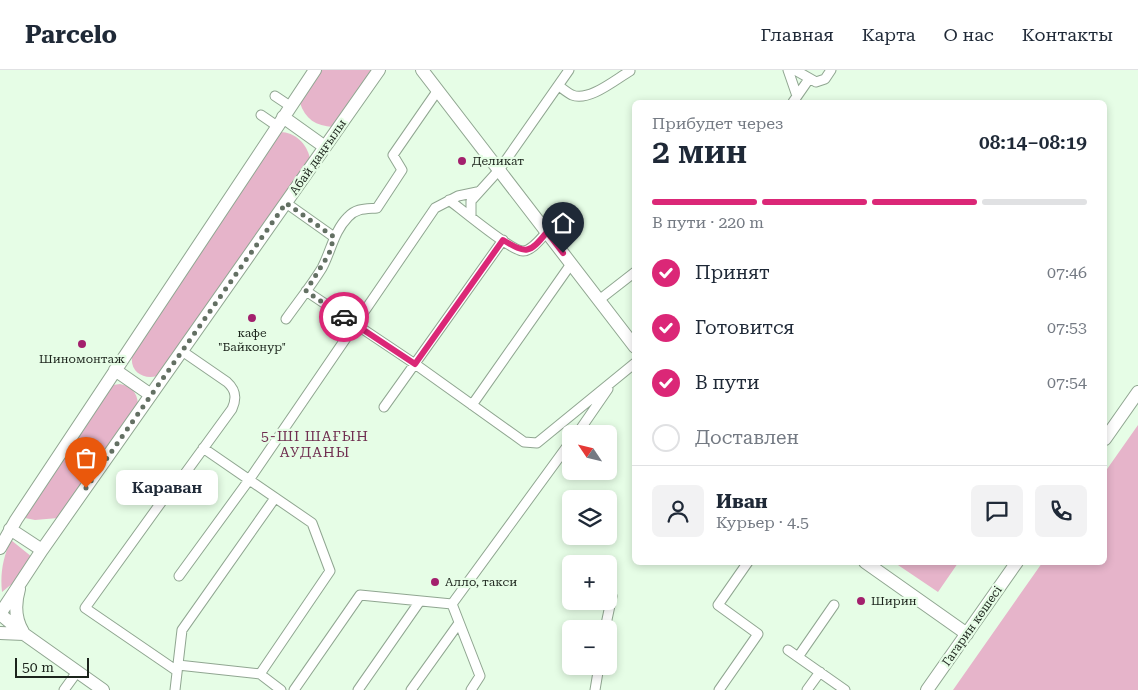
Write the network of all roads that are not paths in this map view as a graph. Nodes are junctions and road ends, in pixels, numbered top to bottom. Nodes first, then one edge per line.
1 (314, 70) edge
2 (379, 70) edge
3 (422, 70) edge
4 (569, 70) edge
5 (630, 70) edge
6 (637, 70) edge
7 (788, 70) edge
8 (796, 70) edge
9 (831, 70) edge
10 (809, 79) junction
11 (559, 86) junction
12 (438, 90) junction
13 (275, 96) dead end
14 (795, 99) edge
15 (261, 116) dead end
16 (284, 117) junction
17 (325, 147) junction
18 (499, 170) junction
19 (477, 192) junction
20 (449, 200) junction
21 (286, 203) junction
22 (471, 216) junction
23 (547, 232) junction
24 (334, 237) junction
25 (503, 240) junction
26 (571, 264) junction
27 (632, 274) edge
28 (306, 291) junction
29 (599, 300) junction
30 (286, 319) dead end
31 (356, 324) junction
32 (632, 343) edge
33 (182, 351) junction
34 (415, 364) junction
35 (632, 365) edge
36 (115, 370) junction
37 (614, 380) junction
38 (1138, 392) edge
39 (151, 395) junction
40 (472, 405) junction
41 (384, 407) dead end
42 (583, 425) edge
43 (1107, 436) edge
44 (203, 448) junction
45 (562, 453) edge
46 (249, 480) junction
47 (275, 498) junction
48 (4, 537) edge
49 (42, 550) junction
50 (746, 565) edge
51 (870, 565) edge
52 (1015, 565) edge
53 (179, 576) dead end
54 (21, 581) junction
55 (420, 601) junction
56 (452, 604) junction
57 (834, 604) dead end
58 (0, 614) edge
59 (459, 623) junction
60 (0, 633) edge
61 (24, 634) junction
62 (967, 634) junction
63 (788, 650) dead end
64 (798, 657) junction
65 (177, 668) junction
66 (77, 672) junction
67 (820, 672) junction
68 (260, 674) junction
69 (598, 675) edge
70 (64, 690) edge
71 (103, 690) edge
72 (175, 690) edge
73 (281, 690) edge
74 (294, 690) edge
75 (358, 690) edge
76 (411, 690) edge
77 (471, 690) edge
78 (595, 690) edge
79 (719, 690) edge
80 (807, 690) edge
81 (845, 690) edge
82 (927, 690) edge

1 - 16 main road
2 - 17 main road, Абай даңғылы
3 - 12 main road
4 - 11 street
5 - 6 street
5 - 11 street
7 - 14 street
8 - 10 street
9 - 10 street
10 - 14 street
11 - 18 street
12 - 18 main road
12 - 24 street
13 - 16 street
15 - 16 street
16 - 17 main road
16 - 36 main road
17 - 21 main road, Абай даңғылы
18 - 19 street
18 - 23 main road
19 - 20 street
19 - 22 street
20 - 22 street
20 - 31 street
21 - 24 street
21 - 33 main road, Абай даңғылы
22 - 25 street
23 - 25 street
23 - 26 main road
24 - 28 street
25 - 34 street
26 - 29 main road
26 - 40 street
27 - 29 street
28 - 30 street
28 - 31 street
29 - 32 main road
31 - 34 street
31 - 46 street
33 - 39 main road, Абай даңғылы
33 - 44 street
34 - 40 street
34 - 41 street
35 - 37 street
36 - 39 main road
36 - 48 main road
37 - 40 street
37 - 42 street
38 - 43 main road
39 - 49 main road, Абай даңғылы
44 - 46 street
44 - 65 street
45 - 56 street
46 - 47 street
46 - 53 street
47 - 65 street
47 - 68 street
48 - 49 main road
49 - 54 main road, Абай даңғылы
50 - 79 street
51 - 62 main road
52 - 62 main road, Гагарин көшесі
54 - 58 main road, Абай даңғылы
54 - 61 main road
55 - 56 street
55 - 74 street
55 - 75 street
56 - 59 street
57 - 64 street
58 - 61 main road
59 - 76 street
59 - 77 street
60 - 61 main road
61 - 66 main road
62 - 82 main road, Гагарин көшесі
63 - 64 street
64 - 67 street
65 - 68 street
65 - 72 street
66 - 70 street
66 - 71 main road
67 - 80 street
67 - 81 street
68 - 73 street
69 - 78 street

